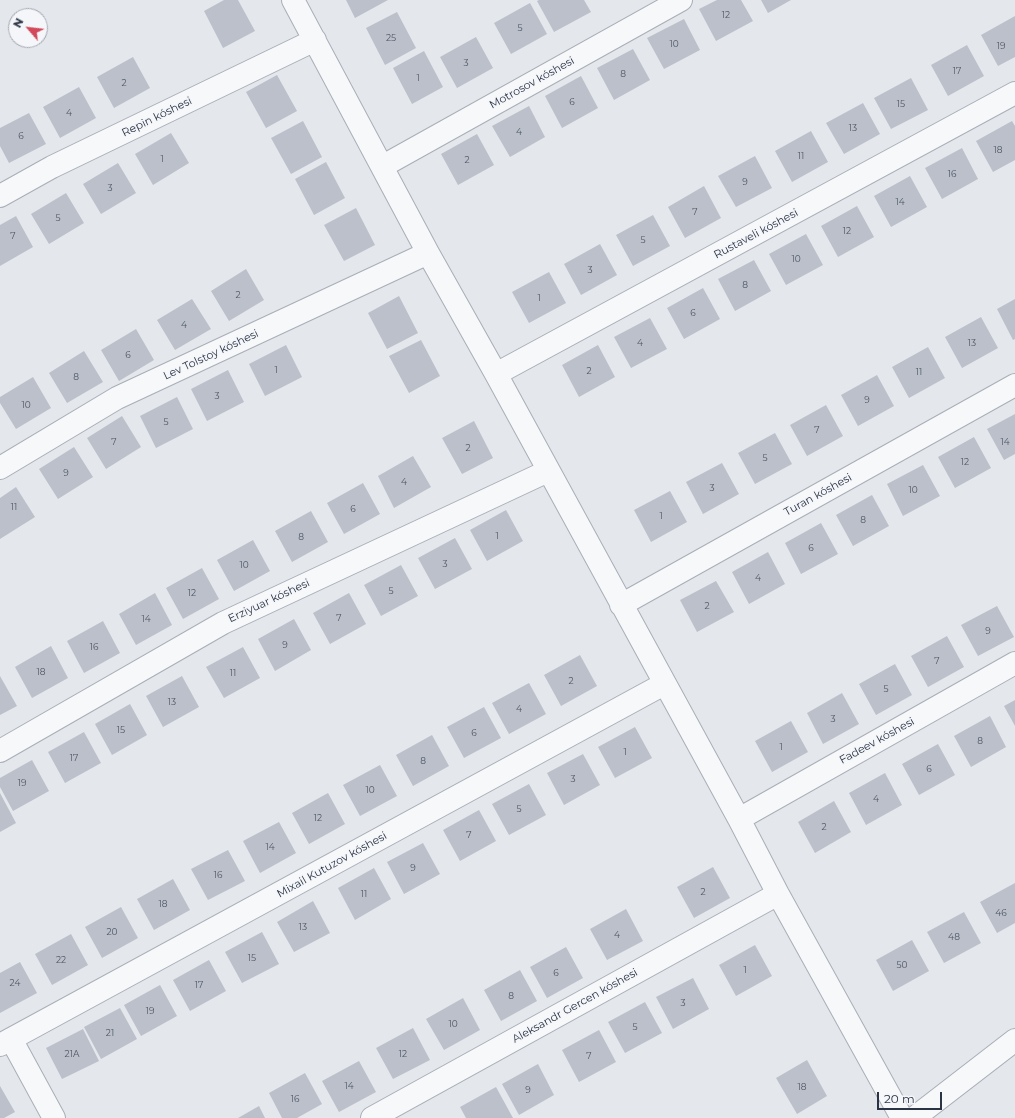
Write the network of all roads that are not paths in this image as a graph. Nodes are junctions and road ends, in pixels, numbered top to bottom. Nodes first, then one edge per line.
1 (293, 0) edge
2 (681, 0) edge
3 (315, 40) junction
4 (1015, 94) edge
5 (383, 166) junction
6 (0, 196) edge
7 (428, 253) junction
8 (496, 374) junction
9 (1015, 385) edge
10 (0, 468) edge
11 (548, 471) junction
12 (621, 605) junction
13 (1015, 663) edge
14 (664, 684) junction
15 (0, 751) edge
16 (739, 819) junction
17 (778, 894) junction
18 (1015, 1040) edge
19 (5, 1042) edge
20 (54, 1118) edge
21 (372, 1118) edge
22 (902, 1118) edge
23 (914, 1118) edge

1 - 3 street
2 - 5 street, Motrosov kóshesi
3 - 5 street
3 - 6 street, Repin kóshesi
4 - 8 street, Rustaveli kóshesi
5 - 7 street
7 - 8 street
7 - 10 street, Lev Tolstoy kóshesi
8 - 11 street
9 - 12 street, Turan kóshesi
11 - 12 street
11 - 15 street, Erziyuar kóshesi
12 - 14 street
13 - 16 street, Fadeev kóshesi
14 - 16 street
14 - 19 street, Mixail Kutuzov kóshesi
16 - 17 street
17 - 21 street, Aleksandr Gercen kóshesi
17 - 22 street
18 - 23 street
19 - 20 street

